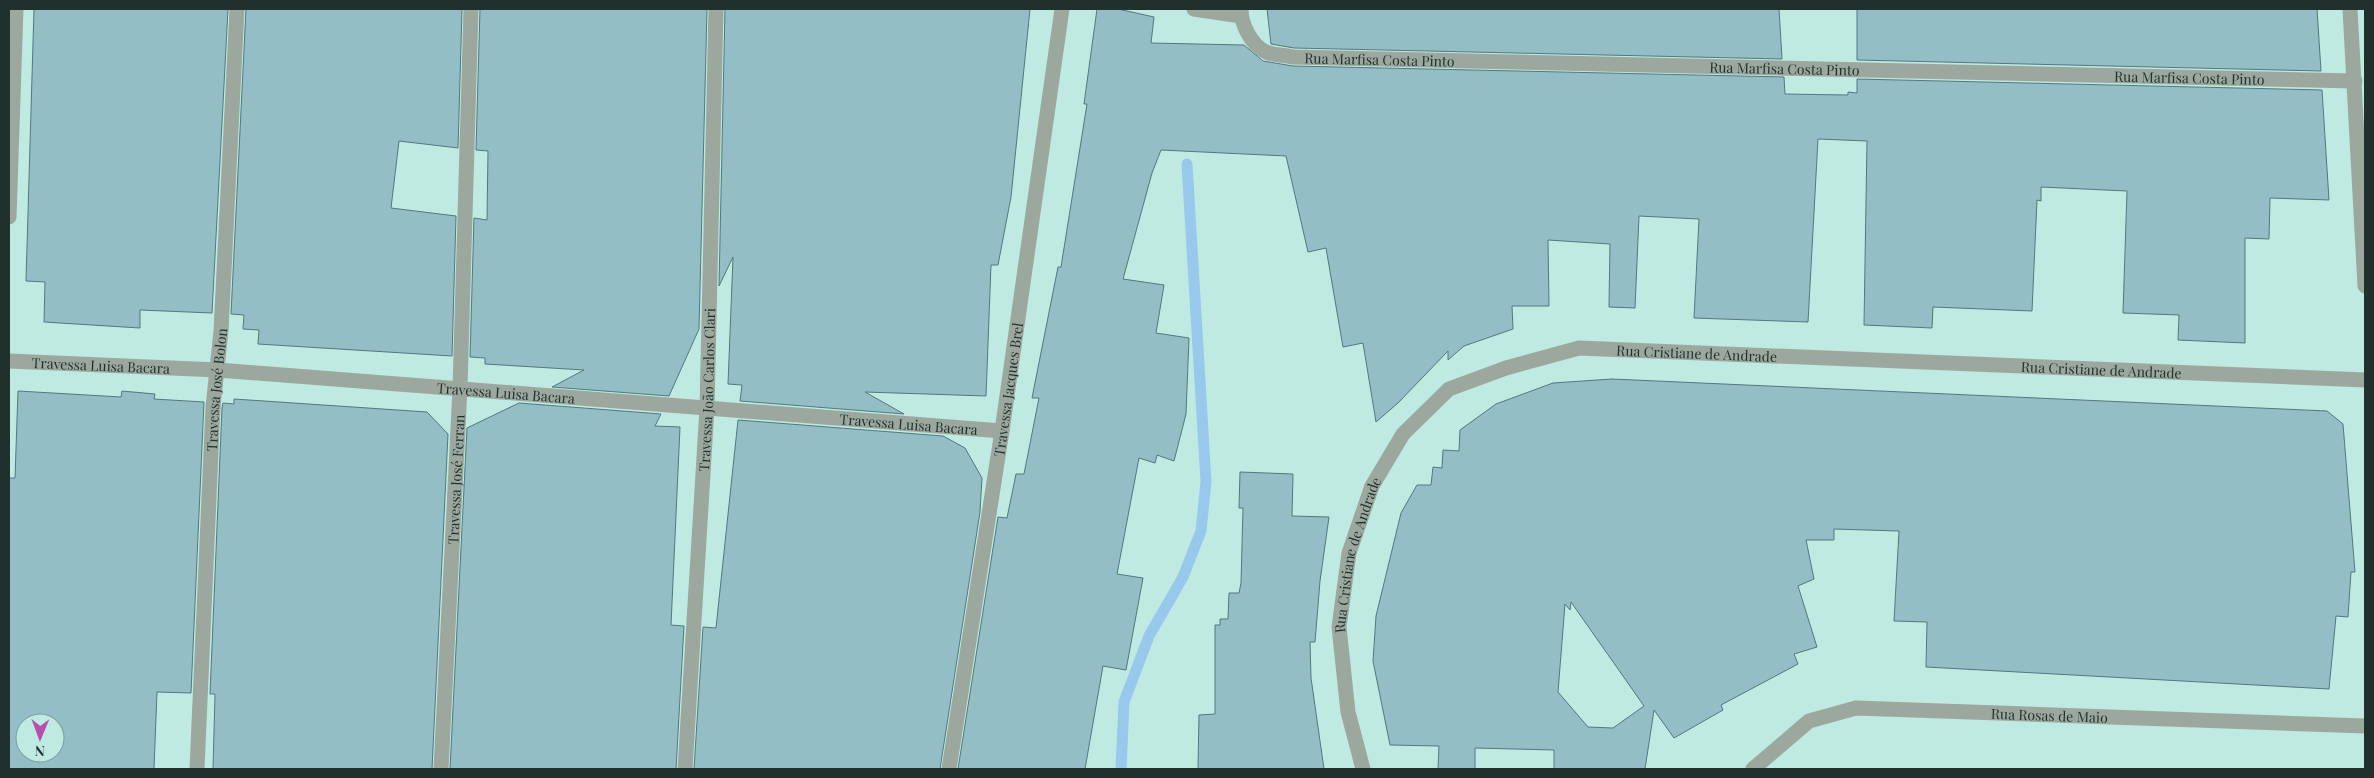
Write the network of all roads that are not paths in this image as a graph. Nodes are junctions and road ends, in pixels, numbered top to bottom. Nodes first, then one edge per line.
1 (16, 9) edge
2 (237, 9) edge
3 (471, 9) edge
4 (716, 9) edge
5 (1062, 9) edge
6 (1194, 9) edge
7 (2350, 9) edge
8 (1241, 12) edge
9 (2355, 81) junction
10 (9, 217) edge
11 (2365, 286) edge
12 (9, 361) edge
13 (218, 370) junction
14 (2365, 380) edge
15 (460, 388) junction
16 (707, 408) junction
17 (1002, 430) junction
18 (2365, 726) edge
19 (197, 769) edge
20 (441, 769) edge
21 (685, 769) edge
22 (950, 769) edge
23 (1363, 769) edge
24 (1753, 769) edge

1 - 10 street
2 - 13 street, Travessa José Bolon
3 - 15 street, Travessa José Ferran
4 - 16 street, Travessa João Carlos Clari
5 - 17 street, Travessa Jacques Brel
6 - 8 street
7 - 9 street
8 - 9 street, Rua Marfisa Costa Pinto
9 - 11 street
12 - 13 street, Travessa Luisa Bacara
13 - 15 street, Travessa Luisa Bacara
13 - 19 street, Travessa José Bolon
14 - 23 street, Rua Cristiane de Andrade
15 - 16 street, Travessa Luisa Bacara
15 - 20 street, Travessa José Ferran
16 - 17 street, Travessa Luisa Bacara
16 - 21 street, Travessa João Carlos Clari
17 - 22 street, Travessa Jacques Brel
18 - 24 street, Rua Rosas de Maio

